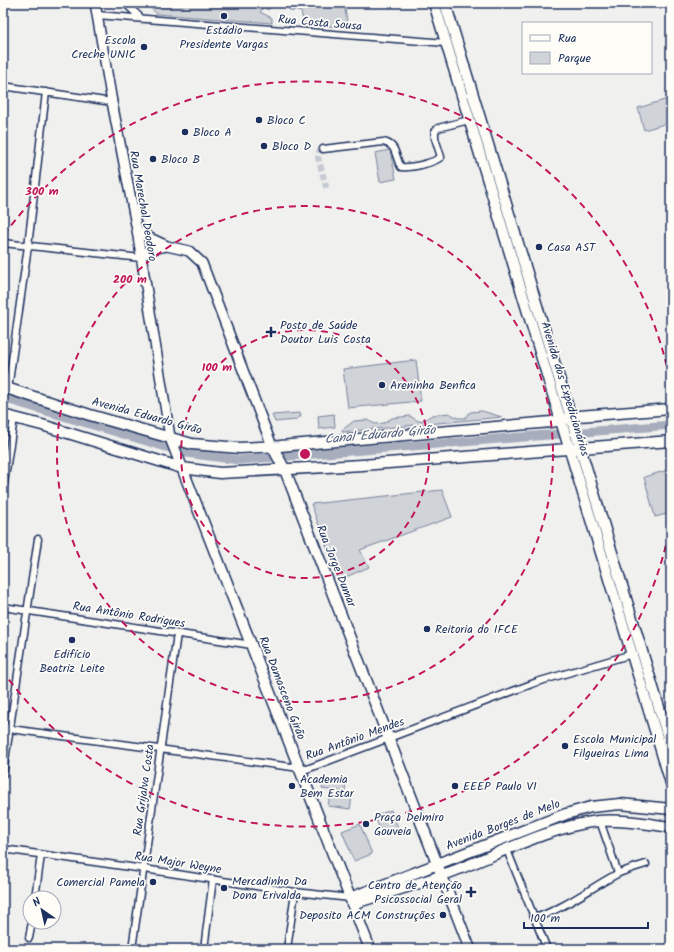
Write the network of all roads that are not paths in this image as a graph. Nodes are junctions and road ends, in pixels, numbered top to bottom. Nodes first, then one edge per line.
1 (95, 3) edge
2 (125, 3) edge
3 (434, 3) edge
4 (445, 3) edge
5 (97, 15) junction
6 (142, 19) junction
7 (446, 43) junction
8 (3, 86) edge
9 (46, 92) junction
10 (112, 102) junction
11 (469, 120) junction
12 (323, 149) dead end
13 (137, 230) junction
14 (515, 230) junction
15 (504, 232) junction
16 (3, 243) edge
17 (28, 246) junction
18 (167, 246) junction
19 (141, 258) junction
20 (5, 388) edge
21 (671, 409) edge
22 (3, 415) edge
23 (14, 418) junction
24 (566, 423) junction
25 (671, 441) edge
26 (573, 444) junction
27 (174, 447) junction
28 (278, 458) junction
29 (182, 468) junction
30 (3, 490) edge
31 (38, 539) dead end
32 (3, 607) edge
33 (27, 611) junction
34 (177, 634) junction
35 (252, 646) junction
36 (632, 654) junction
37 (3, 728) edge
38 (10, 730) junction
39 (389, 739) junction
40 (671, 747) edge
41 (161, 750) junction
42 (300, 768) junction
43 (3, 774) edge
44 (671, 783) edge
45 (671, 809) edge
46 (600, 821) junction
47 (671, 827) edge
48 (3, 849) edge
49 (507, 850) junction
50 (41, 855) junction
51 (437, 864) junction
52 (646, 864) dead end
53 (144, 868) junction
54 (618, 874) junction
55 (442, 876) junction
56 (213, 879) junction
57 (36, 890) edge
58 (295, 892) junction
59 (351, 901) junction
60 (535, 918) junction
61 (31, 930) edge
62 (30, 938) dead end
63 (132, 949) edge
64 (204, 949) edge
65 (287, 949) edge
66 (370, 949) edge
67 (470, 949) edge
68 (547, 949) edge

1 - 5 street, Rua Marechal Deodoro
2 - 6 street
3 - 7 main road, Avenida dos Expedicionários
4 - 14 main road, Avenida dos Expedicionários
5 - 6 street, Rua Costa Sousa
5 - 10 street, Rua Marechal Deodoro
6 - 7 street, Rua Costa Sousa
7 - 11 main road, Avenida dos Expedicionários
8 - 9 street
9 - 10 street
9 - 17 street
10 - 13 street, Rua Marechal Deodoro
11 - 12 street
11 - 15 main road, Avenida dos Expedicionários
13 - 18 street, Rua Jorge Dumar
13 - 19 street, Rua Marechal Deodoro
14 - 15 main road
14 - 24 main road, Avenida dos Expedicionários
15 - 24 main road, Avenida dos Expedicionários
16 - 17 street
17 - 19 street
17 - 20 street
18 - 19 street
18 - 28 street, Rua Jorge Dumar
19 - 27 street, Rua Marechal Deodoro
20 - 27 main road, Avenida Eduardo Girão
21 - 24 main road, Avenida Eduardo Girão
22 - 23 main road, Avenida Eduardo Girão
23 - 29 main road, Avenida Eduardo Girão
23 - 30 street
24 - 26 main road, Avenida dos Expedicionários
24 - 28 main road, Avenida Eduardo Girão
25 - 26 main road, Avenida Eduardo Girão
26 - 28 main road, Avenida Eduardo Girão
26 - 36 main road, Avenida dos Expedicionários
26 - 40 main road, Avenida dos Expedicionários
27 - 28 main road, Avenida Eduardo Girão
27 - 29 main road, Rua Damasceno Girão
28 - 29 main road, Avenida Eduardo Girão
28 - 39 main road, Rua Jorge Dumar
29 - 35 main road, Rua Damasceno Girão
31 - 33 street
32 - 33 street, Rua Antônio Rodrigues
33 - 34 street, Rua Antônio Rodrigues
33 - 38 street
34 - 35 street, Rua Antônio Rodrigues
34 - 41 street, Rua Grijalva Costa
35 - 42 main road, Rua Damasceno Girão
36 - 39 street, Rua Antônio Mendes
36 - 44 main road, Avenida dos Expedicionários
37 - 38 street, Rua Antônio Mendes
38 - 41 street, Rua Antônio Mendes
38 - 43 street
39 - 42 street, Rua Antônio Mendes
39 - 51 main road, Rua Jorge Dumar
41 - 42 street, Rua Antônio Mendes
41 - 53 street, Rua Grijalva Costa
42 - 59 main road, Rua Damasceno Girão
45 - 51 main road, Avenida Borges de Melo
46 - 47 main road, Avenida Borges de Melo
46 - 49 main road, Avenida Borges de Melo
46 - 54 street
48 - 50 street, Rua Major Weyne
49 - 55 main road, Avenida Borges de Melo
49 - 60 street
50 - 53 street, Rua Major Weyne
50 - 57 street
51 - 55 main road, Rua Jorge Dumar
51 - 59 main road, Avenida Borges de Melo
52 - 54 street
53 - 56 street, Rua Major Weyne
53 - 63 street, Rua Grijalva Costa
54 - 60 street
55 - 59 main road, Avenida Borges de Melo
55 - 67 main road, Rua Jorge Dumar
56 - 58 street, Rua Major Weyne
56 - 64 street
58 - 59 street, Rua Major Weyne
58 - 65 street
59 - 66 main road, Rua Damasceno Girão
60 - 68 street
61 - 62 street

